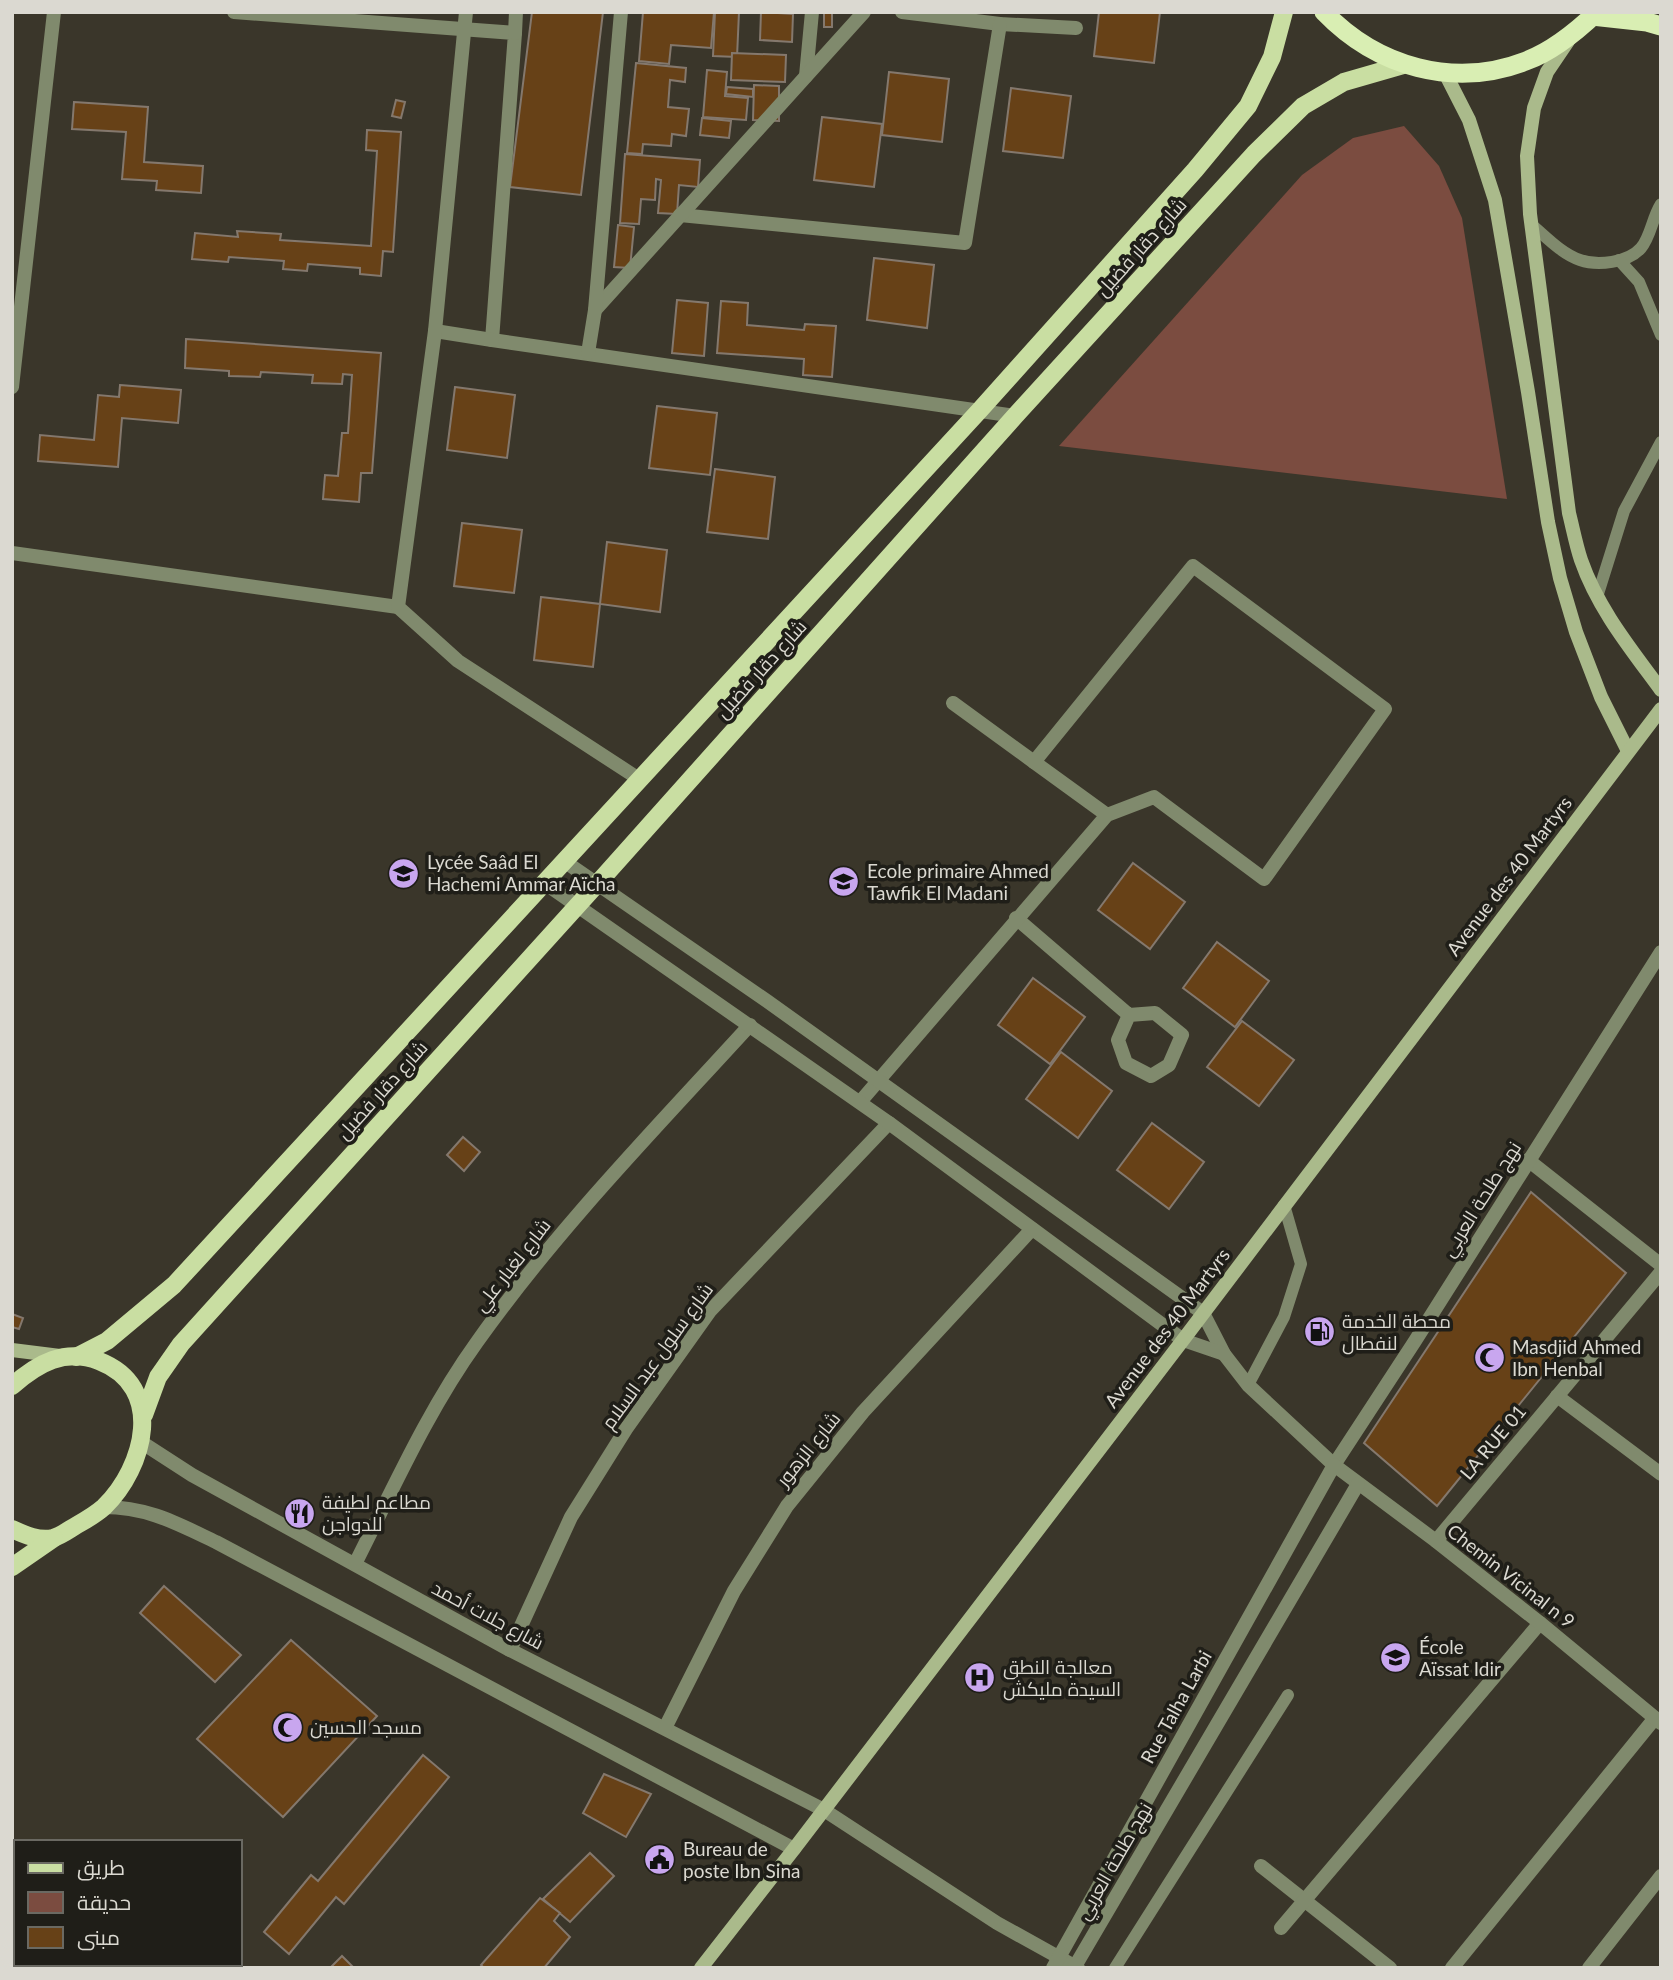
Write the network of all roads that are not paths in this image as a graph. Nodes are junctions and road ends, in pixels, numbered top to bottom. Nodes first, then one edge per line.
1 (54, 12) edge
2 (233, 12) edge
3 (466, 12) edge
4 (516, 12) edge
5 (621, 12) edge
6 (812, 12) edge
7 (864, 12) edge
8 (902, 12) edge
9 (1284, 12) edge
10 (1324, 12) edge
11 (259, 14) edge
12 (1595, 14) edge
13 (1000, 24) junction
14 (1661, 26) edge
15 (1076, 28) dead end
16 (464, 30) junction
17 (514, 33) junction
18 (1571, 36) junction
19 (1404, 65) junction
20 (1444, 71) junction
21 (806, 76) junction
22 (1661, 204) edge
23 (680, 215) junction
24 (1532, 225) junction
25 (1619, 260) junction
26 (595, 310) junction
27 (435, 331) junction
28 (1661, 335) edge
29 (492, 340) junction
30 (588, 353) junction
31 (12, 387) edge
32 (1553, 389) junction
33 (1528, 392) junction
34 (979, 411) junction
35 (1015, 416) junction
36 (1661, 442) edge
37 (12, 552) edge
38 (1597, 597) junction
39 (398, 607) junction
40 (1661, 690) edge
41 (953, 703) dead end
42 (1661, 709) edge
43 (1628, 751) junction
44 (1034, 762) junction
45 (639, 779) junction
46 (1107, 815) junction
47 (564, 862) junction
48 (543, 882) junction
49 (597, 884) junction
50 (577, 906) junction
51 (1016, 918) junction
52 (1661, 952) edge
53 (1129, 1015) junction
54 (750, 1025) junction
55 (878, 1081) junction
56 (860, 1102) junction
57 (889, 1123) junction
58 (1528, 1160) junction
59 (1284, 1205) junction
60 (1032, 1229) junction
61 (1661, 1265) edge
62 (1661, 1272) edge
63 (1203, 1313) junction
64 (1183, 1340) junction
65 (12, 1350) edge
66 (1224, 1354) junction
67 (69, 1356) junction
68 (1248, 1385) junction
69 (12, 1386) edge
70 (1557, 1396) junction
71 (144, 1415) junction
72 (141, 1442) junction
73 (1334, 1465) junction
74 (1661, 1474) edge
75 (1358, 1484) junction
76 (103, 1507) junction
77 (12, 1529) edge
78 (54, 1538) junction
79 (1436, 1541) junction
80 (355, 1564) junction
81 (12, 1567) edge
82 (1540, 1623) junction
83 (510, 1650) junction
84 (1288, 1695) dead end
85 (1658, 1720) edge
86 (665, 1728) junction
87 (824, 1810) junction
88 (794, 1849) junction
89 (1261, 1866) dead end
90 (1661, 1876) edge
91 (1305, 1900) junction
92 (1281, 1928) dead end
93 (1056, 1962) edge
94 (1076, 1967) edge
95 (701, 1968) edge
96 (1115, 1968) edge
97 (1390, 1968) edge
98 (1452, 1968) edge
99 (1589, 1968) edge

1 - 31 street
2 - 11 street
3 - 16 street
4 - 17 street
5 - 26 street
6 - 21 street
7 - 21 street
8 - 13 street
9 - 34 main road, شارع دقار فضيل
10 - 19 highway
11 - 16 street
12 - 14 highway
12 - 18 highway
13 - 15 street
13 - 23 street
16 - 17 street
16 - 27 street
17 - 29 street
18 - 20 highway
18 - 24 main road
19 - 20 highway
19 - 35 main road, شارع دقار فضيل
20 - 33 main road
21 - 23 street
22 - 25 lane
23 - 26 street
24 - 25 lane
24 - 32 main road
25 - 28 lane
26 - 30 street
27 - 29 street
27 - 39 street
29 - 30 street
30 - 34 street
32 - 33 main road
32 - 38 main road
33 - 43 main road
34 - 35 street
34 - 45 main road, شارع دقار فضيل
35 - 49 main road, شارع دقار فضيل
36 - 38 lane
37 - 39 street
38 - 40 main road
39 - 45 street
41 - 44 street
42 - 43 main road, Avenue des 40 Martyrs
43 - 59 main road, Avenue des 40 Martyrs
44 - 46 street
44 - 46 street
45 - 47 main road, شارع دقار فضيل
46 - 51 street
47 - 48 main road, شارع دقار فضيل
47 - 49 street
48 - 50 street
48 - 67 main road, شارع دقار فضيل
49 - 50 main road, شارع دقار فضيل
49 - 55 street
50 - 54 street
50 - 71 main road, شارع دقار فضيل
51 - 53 street
51 - 55 street
52 - 58 street, نهج طلحة العربي
53 - 53 street
54 - 56 street
54 - 80 street, شارع لغبار علي
55 - 56 street
55 - 63 street
56 - 57 street
57 - 60 street
57 - 83 street, شارع سلول عبد السلام
58 - 61 street
58 - 73 street, نهج طلحة العربي
59 - 63 main road, Avenue des 40 Martyrs
59 - 68 lane
60 - 64 street
60 - 86 street, شارع الزهور
62 - 70 street, LA RUE 01
63 - 64 main road, Avenue des 40 Martyrs
63 - 66 street, Chemin Vicinal n 9
64 - 66 street
64 - 87 main road, Avenue des 40 Martyrs
65 - 67 main road
66 - 68 street, Chemin Vicinal n 9
67 - 69 main road, شارع دقار فضيل
67 - 71 main road
68 - 73 street, Chemin Vicinal n 9
70 - 74 street
70 - 79 street, LA RUE 01
71 - 72 main road, شارع دقار فضيل
72 - 76 main road, شارع دقار فضيل
72 - 80 street, شارع جلات أحمد
73 - 75 street, Chemin Vicinal n 9
73 - 93 street, Rue Talha Larbi
75 - 79 street, Chemin Vicinal n 9
75 - 94 street, نهج طلحة العربي
76 - 78 main road, شارع دقار فضيل
76 - 88 street
77 - 78 main road
78 - 81 main road
79 - 82 street, Chemin Vicinal n 9
80 - 83 street, شارع جلات أحمد
82 - 85 street, Chemin Vicinal n 9
82 - 91 street
83 - 86 street, شارع جلات أحمد
84 - 96 lane
85 - 98 street
86 - 87 street, شارع جلات أحمد
87 - 88 main road, Avenue des 40 Martyrs
87 - 93 street, شارع جلات أحمد
88 - 95 main road, Avenue des 40 Martyrs
89 - 91 street
90 - 99 street
91 - 92 street
91 - 97 street
93 - 94 street, شارع جلات أحمد

